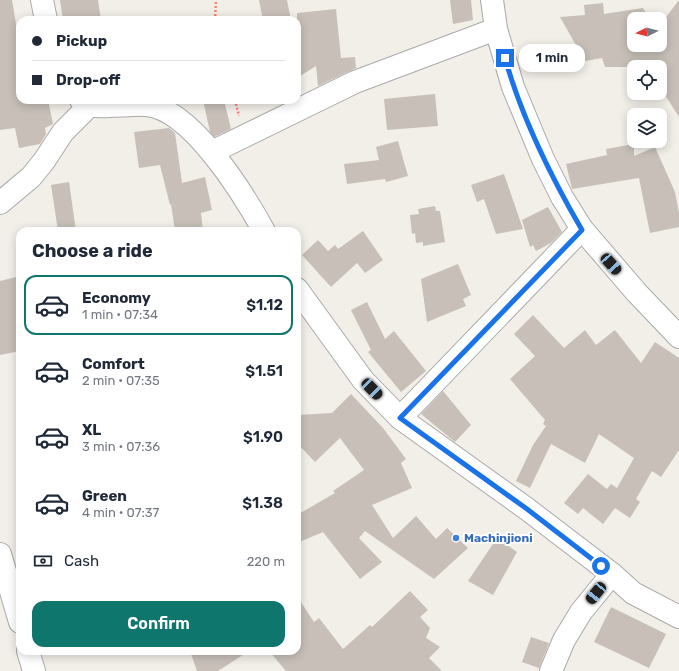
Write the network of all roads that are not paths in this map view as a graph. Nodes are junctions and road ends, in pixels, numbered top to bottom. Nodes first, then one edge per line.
1 (42, 0) edge
2 (492, 0) edge
3 (45, 16) edge
4 (496, 29) junction
5 (84, 104) edge
6 (116, 104) edge
7 (212, 152) junction
8 (0, 203) edge
9 (262, 227) edge
10 (582, 230) junction
11 (301, 295) edge
12 (679, 337) edge
13 (400, 418) junction
14 (0, 554) edge
15 (612, 574) junction
16 (16, 608) edge
17 (679, 618) edge
18 (29, 655) edge
19 (34, 671) edge
20 (551, 671) edge

1 - 3 street
2 - 4 street
4 - 7 street
4 - 10 street
5 - 8 street
6 - 7 street
7 - 9 street
10 - 12 street
10 - 13 street
11 - 13 street
13 - 15 street
14 - 16 street
15 - 17 street
15 - 20 street
18 - 19 street

